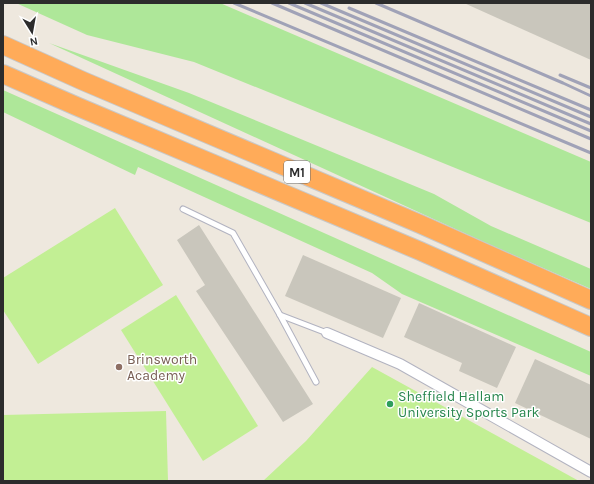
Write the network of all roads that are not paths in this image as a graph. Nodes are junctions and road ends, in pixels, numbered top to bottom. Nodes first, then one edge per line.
1 (3, 45) edge
2 (3, 74) edge
3 (183, 209) dead end
4 (591, 300) edge
5 (280, 315) junction
6 (591, 327) edge
7 (327, 333) joint
8 (316, 382) dead end
9 (591, 472) edge

1 - 4 highway, M1
2 - 6 highway, M1
3 - 5 lane
5 - 7 lane
5 - 8 lane
7 - 9 street

